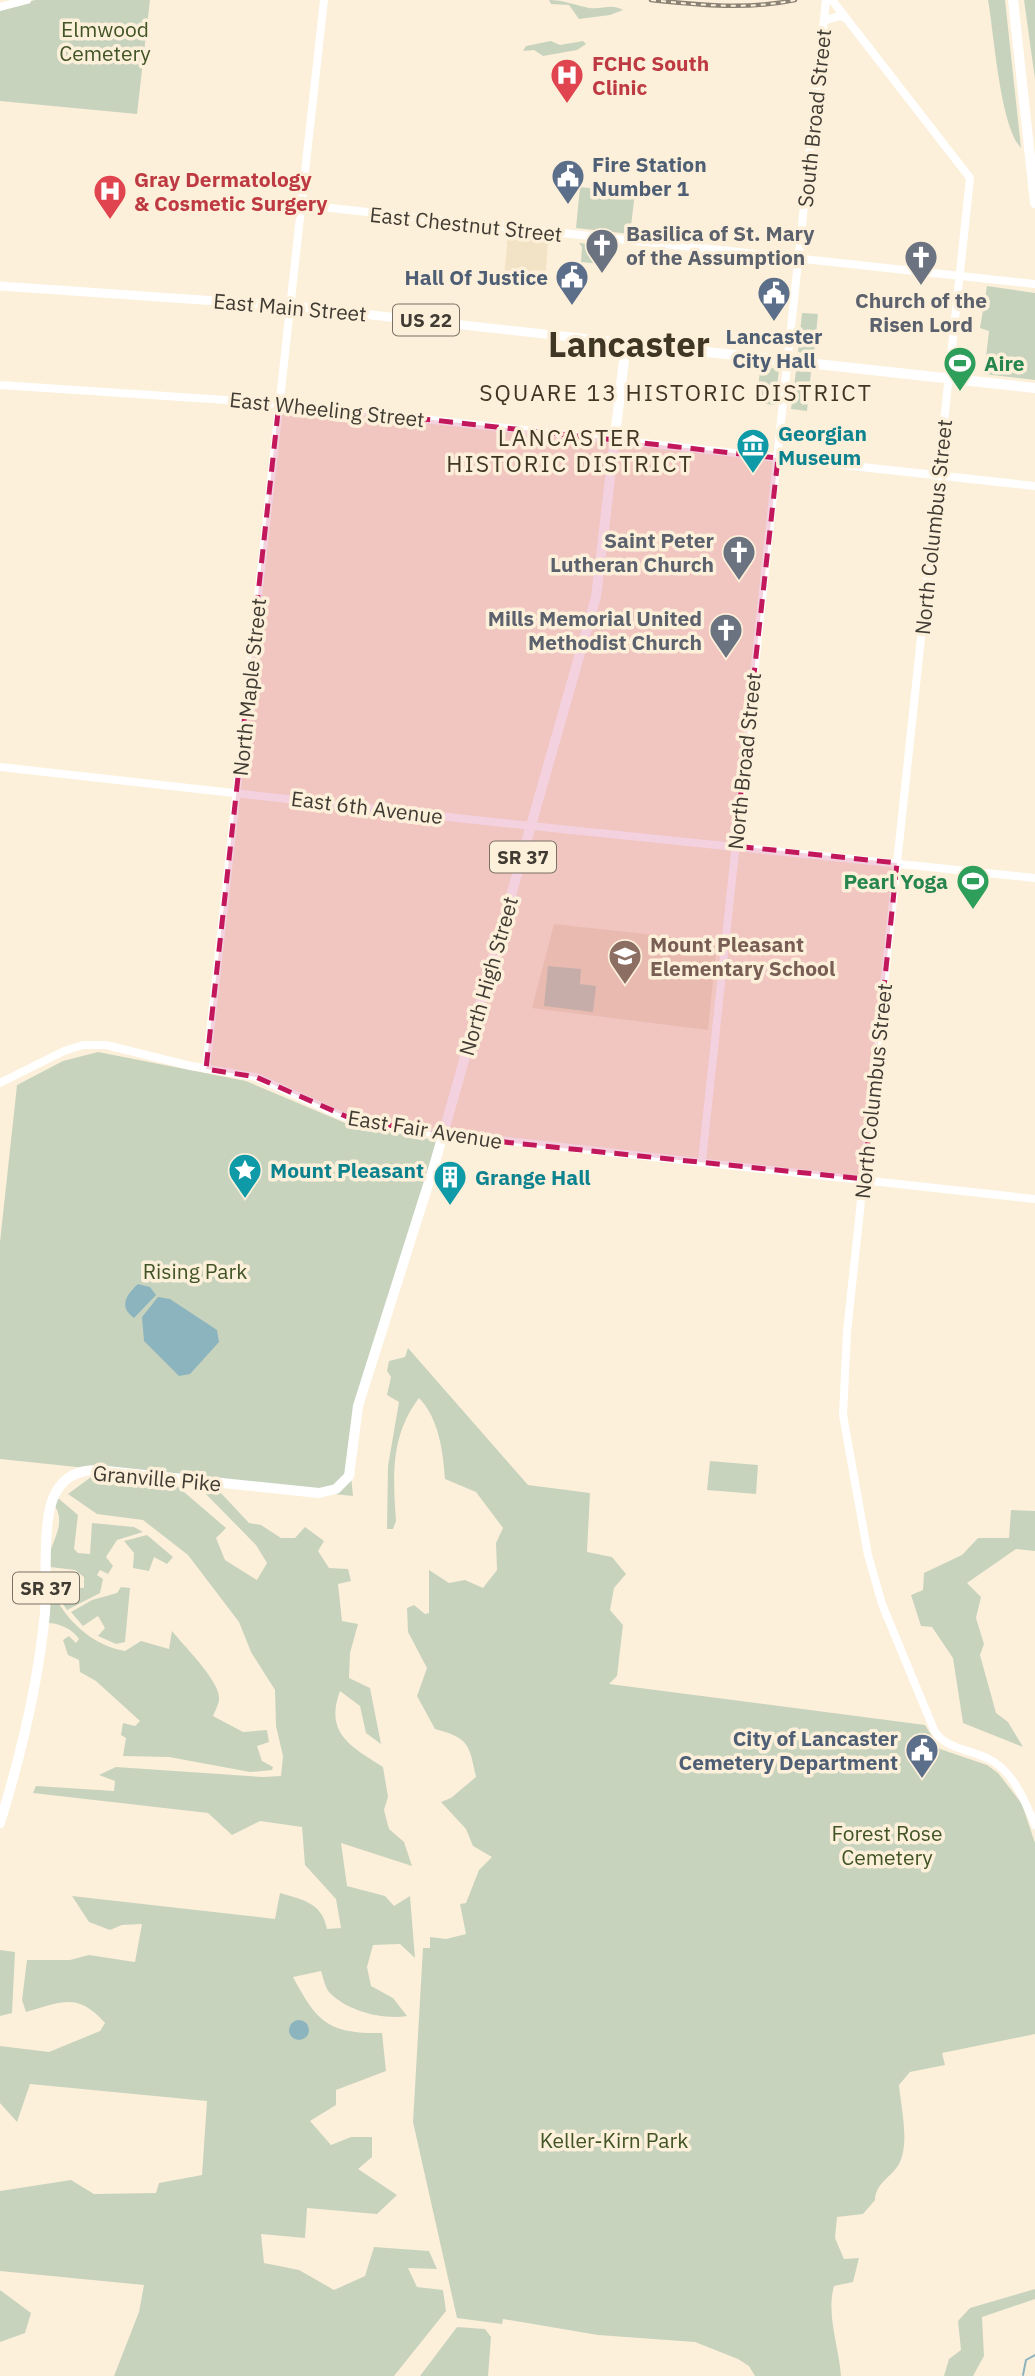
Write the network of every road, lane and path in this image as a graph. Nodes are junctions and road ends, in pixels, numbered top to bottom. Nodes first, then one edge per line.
1 (27, 0) edge
2 (324, 0) edge
3 (826, 0) edge
4 (832, 0) edge
5 (1013, 0) edge
6 (1019, 0) edge
7 (0, 7) edge
8 (846, 18) junction
9 (824, 21) junction
10 (1035, 147) edge
11 (1035, 203) edge
12 (302, 210) junction
13 (799, 260) junction
14 (959, 276) junction
15 (1035, 284) edge
16 (0, 285) edge
17 (290, 306) junction
18 (626, 343) junction
19 (788, 361) junction
20 (949, 378) junction
21 (0, 385) edge
22 (1035, 388) edge
23 (279, 403) junction
24 (616, 441) junction
25 (778, 458) junction
26 (939, 476) junction
27 (1035, 486) edge
28 (0, 767) edge
29 (237, 793) junction
30 (531, 825) junction
31 (734, 846) junction
32 (897, 863) junction
33 (1035, 878) edge
34 (206, 1069) junction
35 (0, 1083) edge
36 (443, 1135) junction
37 (702, 1161) junction
38 (864, 1179) junction
39 (1035, 1199) edge
40 (347, 1479) joint
41 (0, 1824) edge
42 (1035, 1825) edge

1 - 7 street
2 - 12 street, North Maple Street
3 - 9 street, South Broad Street
4 - 8 street, North Columbus Street
5 - 11 highway
6 - 10 highway
8 - 9 street
8 - 14 street, North Columbus Street
9 - 13 street, South Broad Street
12 - 13 street, East Chestnut Street
12 - 17 street, North Maple Street
13 - 14 street, East Chestnut Street
13 - 19 street, South Broad Street
14 - 15 street, East Chestnut Street
14 - 20 street, North Columbus Street
16 - 17 main road, East Main Street / US 22
17 - 18 main road, East Main Street / US 22
17 - 23 street, North Maple Street
18 - 19 highway, East Main Street / US 22
18 - 24 highway, North High Street / SR 37
19 - 20 highway, US 22
19 - 25 street, North Broad Street
20 - 22 highway, US 22
20 - 26 street, North Columbus Street
21 - 23 street, East Wheeling Street
23 - 24 street, East Wheeling Street
23 - 29 street, North Maple Street
24 - 25 street, East Wheeling Street
24 - 30 highway, North High Street / SR 37
25 - 26 street, East Wheeling Street
25 - 31 street, North Broad Street
26 - 27 street, East Wheeling Street
26 - 32 street, North Columbus Street
28 - 29 street, East 6th Avenue
29 - 30 street, East 6th Avenue
29 - 34 street, North Maple Street
30 - 31 street, East 6th Avenue
30 - 36 highway, North High Street / SR 37
31 - 32 street, East 6th Avenue
31 - 37 street, North Broad Street
32 - 33 street, East 6th Avenue
32 - 38 street, North Columbus Street
34 - 35 street, East Fair Avenue
34 - 36 street, East Fair Avenue
36 - 37 street, East Fair Avenue
36 - 40 highway, North High Street / SR 37
37 - 38 street, East Fair Avenue
38 - 39 street, East Fair Avenue
38 - 42 street, North Columbus Street
40 - 41 highway, Granville Pike / SR 37

